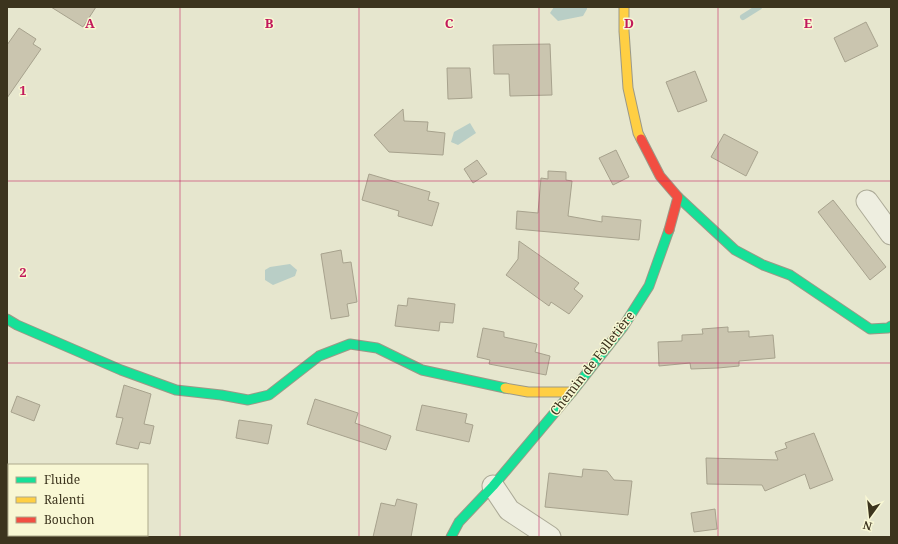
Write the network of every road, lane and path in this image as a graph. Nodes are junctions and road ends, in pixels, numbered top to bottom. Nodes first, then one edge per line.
1 (624, 7) edge
2 (678, 197) junction
3 (868, 201) dead end
4 (891, 234) edge
5 (7, 319) edge
6 (891, 326) edge
7 (572, 392) junction
8 (493, 486) junction
9 (451, 537) edge
10 (550, 537) edge

1 - 2 street
2 - 6 street
2 - 7 street, Chemin de Folletière
3 - 4 street
5 - 7 street
7 - 8 street, Chemin de Folletière
8 - 9 street, Chemin de Folletière
8 - 10 street

